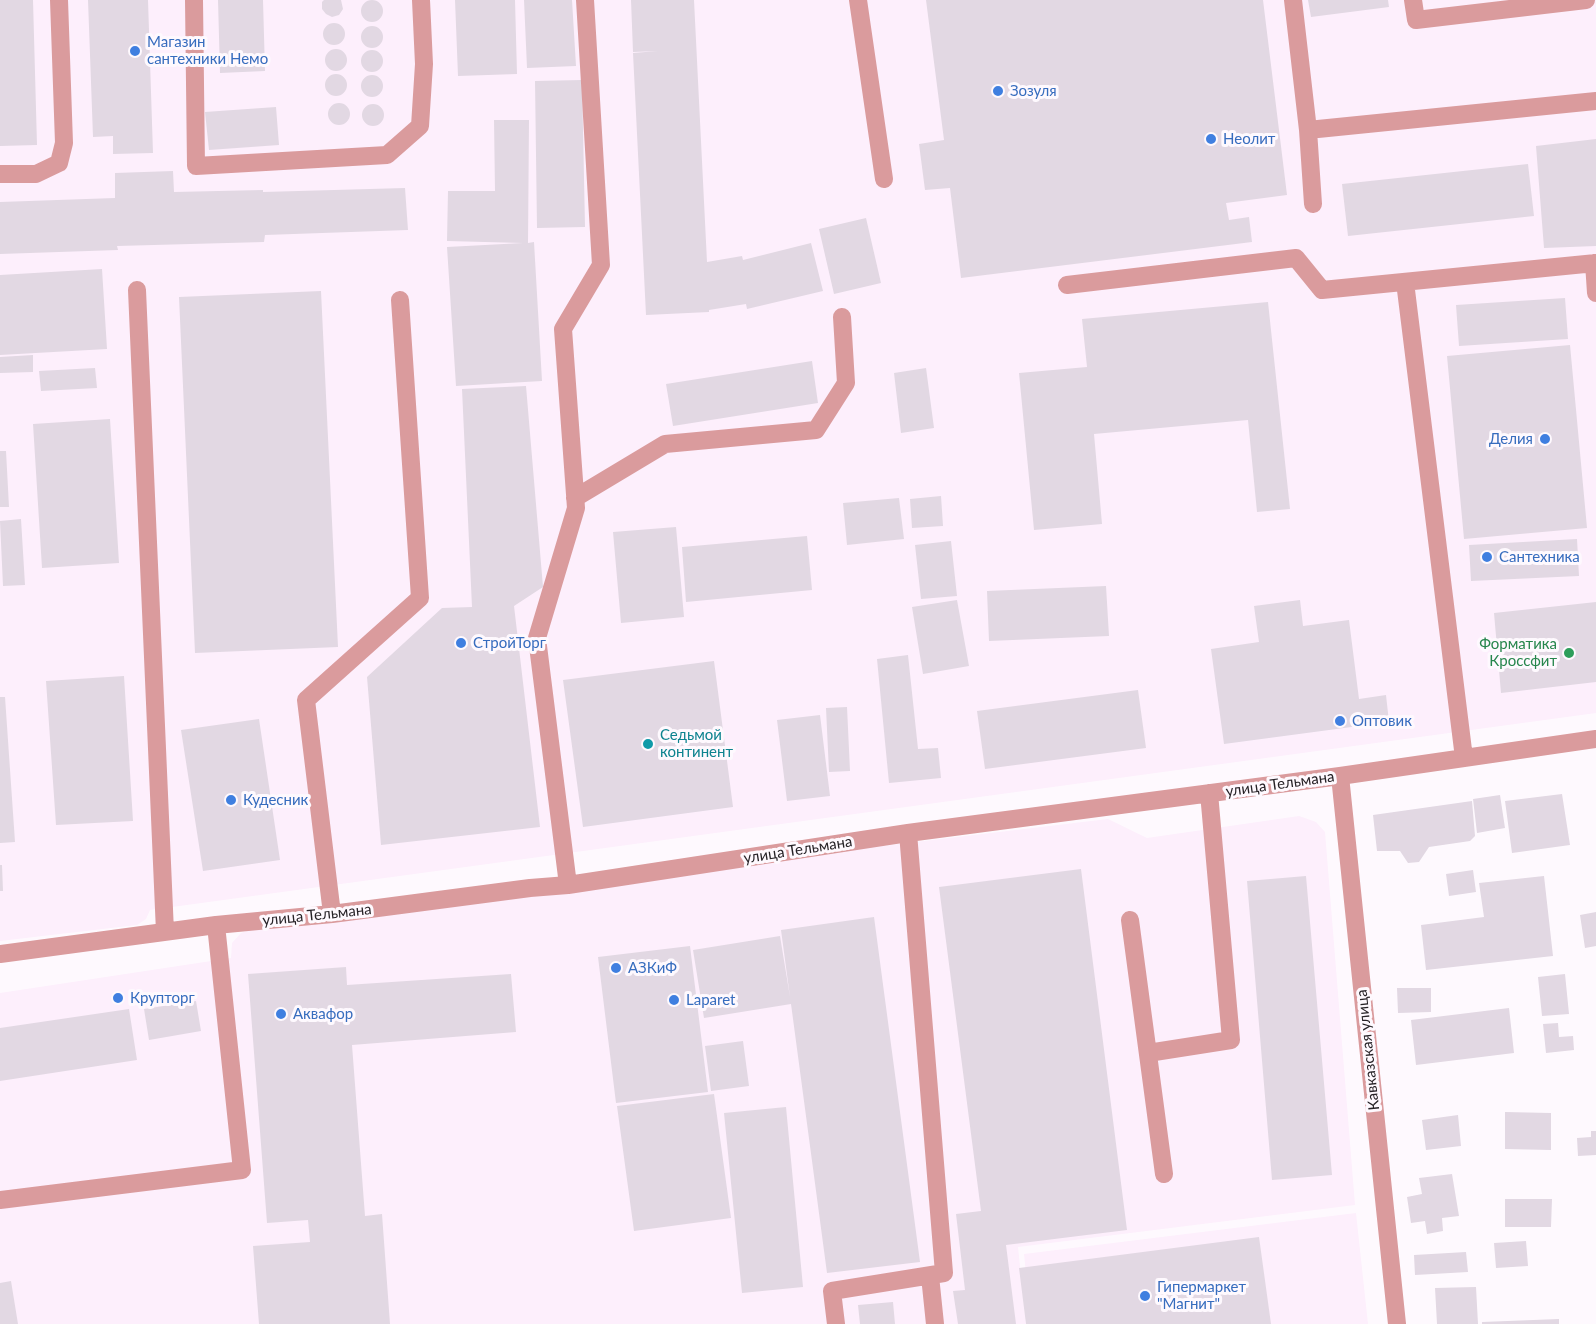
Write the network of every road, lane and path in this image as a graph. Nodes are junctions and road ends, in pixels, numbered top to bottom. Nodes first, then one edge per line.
1 (59, 0) edge
2 (194, 0) edge
3 (421, 0) edge
4 (585, 0) edge
5 (858, 0) edge
6 (1293, 0) edge
7 (1413, 0) edge
8 (1584, 0) edge
9 (1596, 101) edge
10 (1308, 130) junction
11 (0, 174) edge
12 (885, 179) dead end
13 (1313, 204) dead end
14 (1595, 263) edge
15 (1405, 282) junction
16 (1067, 285) dead end
17 (137, 290) dead end
18 (1596, 293) edge
19 (400, 300) dead end
20 (842, 317) dead end
21 (575, 498) junction
22 (1596, 739) edge
23 (1464, 758) junction
24 (1340, 776) junction
25 (1209, 793) junction
26 (908, 833) junction
27 (568, 885) junction
28 (332, 914) junction
29 (1130, 920) dead end
30 (216, 925) junction
31 (165, 932) junction
32 (0, 954) edge
33 (1148, 1053) junction
34 (1164, 1174) dead end
35 (0, 1200) edge
36 (930, 1276) junction
37 (836, 1324) edge
38 (935, 1324) edge
39 (1397, 1324) edge

1 - 11 street
2 - 3 street
4 - 21 street
5 - 12 street
6 - 10 street
7 - 8 street
9 - 10 street
10 - 13 street
14 - 15 street
14 - 18 street
15 - 16 street
15 - 23 street
17 - 31 street
19 - 28 street
20 - 21 street
21 - 27 street
22 - 23 street, улица Тельмана
23 - 24 street, улица Тельмана
24 - 25 street, улица Тельмана
24 - 39 street, Кавказская улица
25 - 26 street, улица Тельмана
25 - 33 street
26 - 27 street, улица Тельмана
26 - 36 street
27 - 28 street, улица Тельмана
28 - 30 street, улица Тельмана
29 - 33 street
30 - 31 street, улица Тельмана
30 - 35 street
31 - 32 street, улица Тельмана
33 - 34 street
36 - 37 street
36 - 38 street

